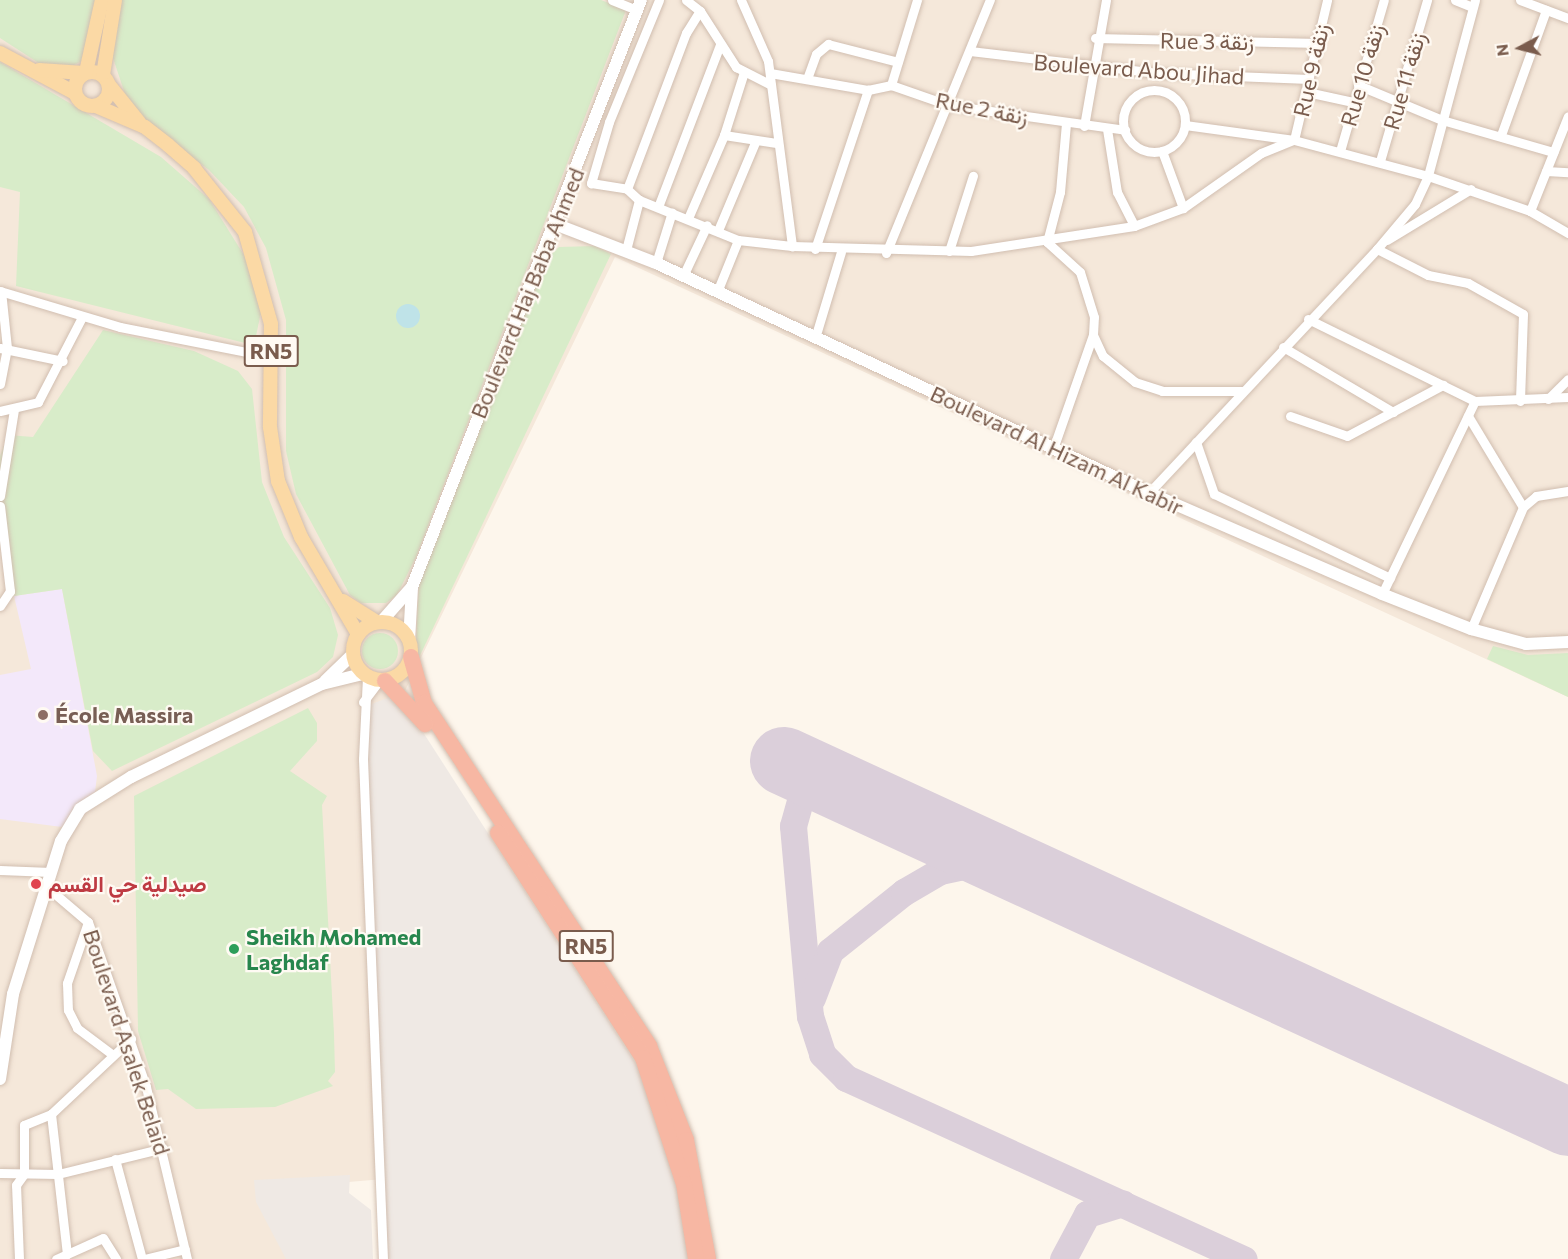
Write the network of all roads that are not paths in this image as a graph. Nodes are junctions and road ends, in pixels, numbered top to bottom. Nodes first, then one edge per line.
1 (102, 0) edge
2 (115, 0) edge
3 (612, 0) edge
4 (659, 0) edge
5 (686, 0) edge
6 (741, 0) edge
7 (917, 0) edge
8 (990, 0) edge
9 (1106, 0) edge
10 (1327, 0) edge
11 (1384, 0) edge
12 (1427, 0) edge
13 (1455, 0) edge
14 (1520, 0) edge
15 (1473, 3) edge
16 (639, 5) edge
17 (1546, 10) junction
18 (700, 11) junction
19 (1568, 18) edge
20 (1095, 38) junction
21 (1319, 43) junction
22 (720, 45) junction
23 (970, 51) junction
24 (0, 53) edge
25 (898, 62) junction
26 (1093, 66) junction
27 (25, 68) junction
28 (744, 72) junction
29 (85, 73) junction
30 (770, 73) junction
31 (1158, 73) junction
32 (808, 76) junction
33 (1309, 79) junction
34 (106, 80) junction
35 (891, 84) junction
36 (771, 85) junction
37 (1358, 85) junction
38 (868, 90) junction
39 (1158, 90) junction
40 (1306, 92) junction
41 (75, 93) junction
42 (1399, 99) junction
43 (1353, 102) junction
44 (948, 105) junction
45 (96, 106) junction
46 (1568, 116) edge
47 (1442, 120) junction
48 (1066, 123) junction
49 (1185, 125) junction
50 (1084, 126) junction
51 (145, 127) junction
52 (1107, 129) junction
53 (1125, 130) junction
54 (724, 135) junction
55 (1501, 135) junction
56 (1564, 136) edge
57 (756, 140) junction
58 (1294, 140) junction
59 (776, 143) junction
60 (1162, 151) junction
61 (1340, 151) junction
62 (1553, 152) junction
63 (1380, 161) junction
64 (1546, 171) junction
65 (1568, 172) edge
66 (974, 176) dead end
67 (1428, 176) junction
68 (627, 189) junction
69 (1471, 189) junction
70 (639, 200) junction
71 (658, 207) junction
72 (1183, 208) junction
73 (1530, 211) junction
74 (672, 212) junction
75 (688, 216) junction
76 (555, 224) junction
77 (707, 225) junction
78 (1134, 226) junction
79 (719, 228) junction
80 (1568, 233) edge
81 (738, 240) junction
82 (1047, 242) junction
83 (792, 246) junction
84 (1379, 246) junction
85 (815, 249) junction
86 (626, 250) junction
87 (949, 251) junction
88 (841, 252) junction
89 (886, 253) junction
90 (656, 263) junction
91 (683, 276) junction
92 (1, 291) edge
93 (717, 292) junction
94 (82, 317) junction
95 (1308, 320) junction
96 (1093, 335) junction
97 (814, 338) junction
98 (1283, 347) junction
99 (3, 348) edge
100 (271, 357) junction
101 (63, 361) junction
102 (1568, 379) edge
103 (0, 384) edge
104 (1443, 385) junction
105 (1242, 391) junction
106 (1568, 397) edge
107 (1548, 399) junction
108 (1520, 401) junction
109 (1475, 402) junction
110 (14, 410) junction
111 (0, 411) edge
112 (1393, 412) junction
113 (1290, 416) dead end
114 (1468, 416) junction
115 (1196, 442) junction
116 (1053, 449) junction
117 (1568, 491) edge
118 (1149, 493) junction
119 (0, 496) edge
120 (0, 506) edge
121 (1523, 507) junction
122 (1390, 578) junction
123 (412, 587) junction
124 (1382, 594) junction
125 (343, 601) junction
126 (0, 606) edge
127 (379, 622) junction
128 (1471, 629) junction
129 (358, 634) junction
130 (1568, 642) edge
131 (410, 649) junction
132 (352, 655) junction
133 (374, 678) junction
134 (322, 684) junction
135 (0, 870) edge
136 (51, 872) junction
137 (48, 888) junction
138 (88, 922) junction
139 (131, 1039) junction
140 (112, 1055) junction
141 (0, 1079) edge
142 (51, 1114) junction
143 (163, 1148) junction
144 (115, 1159) junction
145 (0, 1173) edge
146 (24, 1174) junction
147 (58, 1174) junction
148 (67, 1254) junction
149 (186, 1254) edge
150 (19, 1259) edge
151 (56, 1259) edge
152 (116, 1259) edge
153 (143, 1259) edge
154 (383, 1259) edge
155 (696, 1259) edge
156 (708, 1259) edge

1 - 29 main road
2 - 34 main road
3 - 16 street
4 - 68 street
5 - 18 street
6 - 30 street
7 - 25 street
8 - 23 street
9 - 20 street
10 - 21 street, Rue 9 زنقة
11 - 37 street, Rue 10 زنقة
12 - 42 street, Rue 11 زنقة
13 - 15 street
14 - 17 street
15 - 47 street
16 - 76 main road, Boulevard Haj Baba Ahmed
17 - 19 street
17 - 55 street
18 - 22 street
18 - 68 street
20 - 21 street, Rue 3 زنقة
20 - 26 street
21 - 33 street, Rue 9 زنقة
22 - 28 street
22 - 71 street
23 - 26 street, Boulevard Abou Jihad
23 - 44 street
24 - 27 main road
25 - 32 street
25 - 35 street
26 - 31 street, Boulevard Abou Jihad
26 - 50 street
27 - 29 main road
27 - 41 main road
28 - 36 street
28 - 54 street
29 - 34 main road
29 - 41 main road
30 - 32 street
30 - 36 street
31 - 33 street, Boulevard Abou Jihad
31 - 39 street
32 - 38 street
33 - 40 street, Rue 9 زنقة
34 - 45 main road
34 - 51 main road, RN5
35 - 38 street
35 - 44 street, Rue 2 زنقة
36 - 59 street
37 - 42 street
37 - 43 street, Rue 10 زنقة
38 - 85 street
39 - 49 street
39 - 53 street
40 - 43 street
40 - 58 street, Rue 9 زنقة
41 - 45 main road, RN5
42 - 47 street
42 - 63 street, Rue 11 زنقة
43 - 61 street, Rue 10 زنقة
44 - 48 street, Rue 2 زنقة
44 - 89 street
45 - 51 main road, RN5
46 - 56 street
47 - 55 street
47 - 67 street
48 - 50 street, Rue 2 زنقة
48 - 82 street
49 - 58 street
49 - 60 street
50 - 52 street, Rue 2 زنقة
51 - 100 main road, RN5
52 - 53 street, Rue 2 زنقة
52 - 78 street
53 - 60 street
54 - 57 street
54 - 75 street
55 - 62 street
56 - 62 street
57 - 59 street
57 - 79 street
58 - 61 street
58 - 72 street
59 - 83 street
60 - 72 street
61 - 63 street
62 - 64 street
63 - 67 street
64 - 65 street
64 - 73 street
66 - 87 street
67 - 69 street
67 - 84 street
68 - 70 street
69 - 73 street
69 - 84 street
70 - 71 street
70 - 86 street
71 - 74 street
72 - 78 street
73 - 80 street
74 - 75 street
74 - 90 street
75 - 77 street
76 - 86 main road, Boulevard Al Hizam Al Kabir
76 - 123 main road, Boulevard Haj Baba Ahmed
77 - 79 street
77 - 91 street
78 - 82 street
79 - 81 street
81 - 83 street
81 - 93 street
82 - 87 street
82 - 96 street
83 - 85 street
84 - 95 street
84 - 108 street
85 - 88 street
86 - 90 main road, Boulevard Al Hizam Al Kabir
87 - 89 street
88 - 89 street
88 - 97 street
90 - 91 main road, Boulevard Al Hizam Al Kabir
91 - 93 main road, Boulevard Al Hizam Al Kabir
92 - 94 street
92 - 99 street
93 - 97 main road, Boulevard Al Hizam Al Kabir
94 - 100 street
94 - 101 street
95 - 98 street
95 - 104 street
96 - 105 street
96 - 116 street
97 - 116 main road, Boulevard Al Hizam Al Kabir
98 - 105 street
98 - 112 street
99 - 101 street
99 - 103 street
100 - 125 main road, RN5
101 - 110 street
102 - 107 street
104 - 109 street
104 - 112 street
105 - 115 street
106 - 107 street
107 - 108 street
108 - 109 street
109 - 114 street
110 - 111 street
110 - 119 street
112 - 113 street
114 - 121 street
114 - 122 street
115 - 118 street
115 - 122 street
116 - 118 main road, Boulevard Al Hizam Al Kabir
117 - 121 street
118 - 124 main road, Boulevard Al Hizam Al Kabir
120 - 126 street
121 - 128 street
122 - 124 street
123 - 127 main road
123 - 131 main road
124 - 128 main road, Boulevard Al Hizam Al Kabir
125 - 127 main road, RN5
125 - 129 main road, RN5
127 - 129 main road
127 - 131 main road, RN5
128 - 130 main road, Boulevard Al Hizam Al Kabir
129 - 132 main road
131 - 133 main road
131 - 156 highway, RN5
132 - 133 main road, RN5
132 - 134 main road
133 - 134 main road
133 - 154 street
133 - 155 highway, RN5
134 - 136 main road
135 - 136 street
136 - 137 main road
137 - 138 street, Boulevard Asalek Belaid
137 - 141 main road
138 - 139 street, Boulevard Asalek Belaid
138 - 140 street
139 - 140 street
139 - 143 street, Boulevard Asalek Belaid
140 - 142 street
142 - 146 street
142 - 147 street
143 - 144 street
143 - 149 street, Boulevard Asalek Belaid
144 - 147 street
144 - 153 street
145 - 146 street
146 - 147 street
146 - 150 street
147 - 148 street
148 - 151 street
148 - 152 street
149 - 153 street

